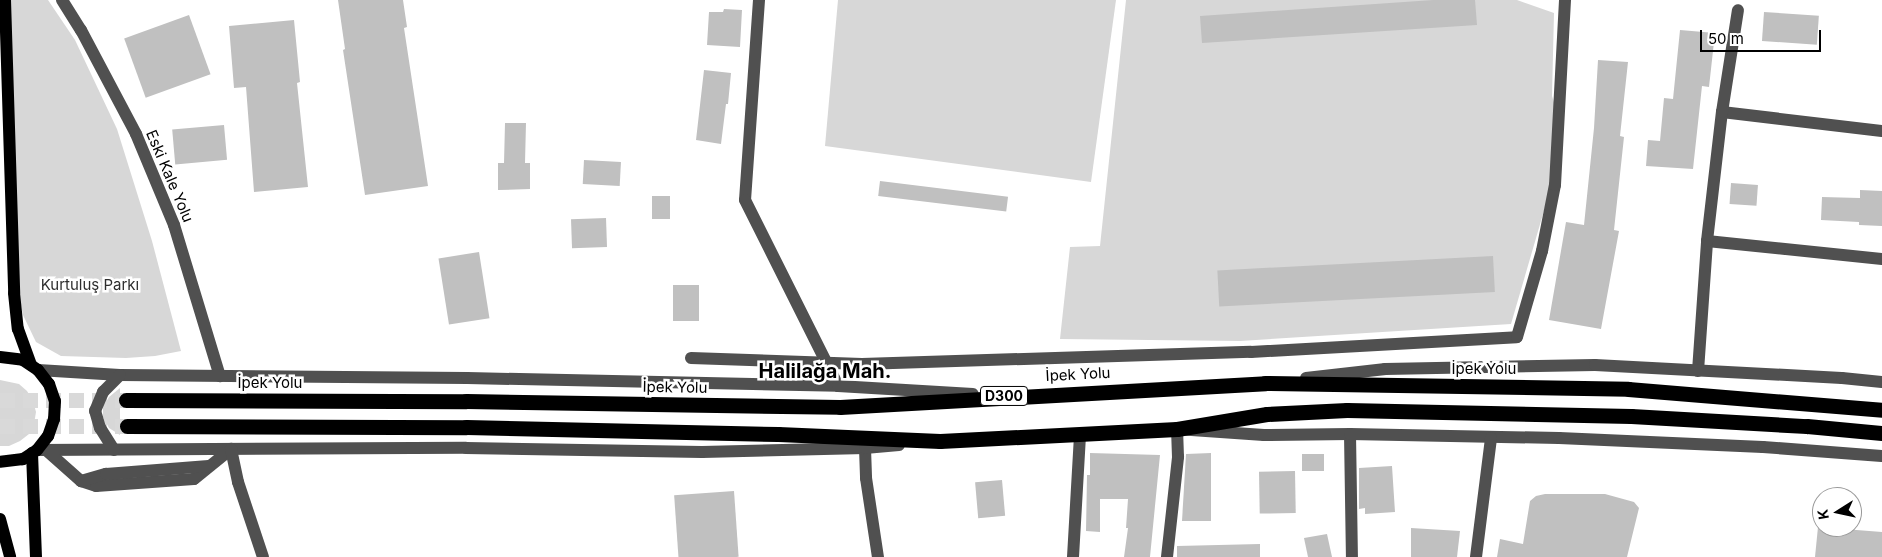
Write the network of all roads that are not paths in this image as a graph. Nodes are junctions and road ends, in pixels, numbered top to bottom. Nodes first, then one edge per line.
1 (5, 0) edge
2 (62, 0) edge
3 (759, 0) edge
4 (1565, 0) edge
5 (1738, 10) dead end
6 (1722, 112) junction
7 (1882, 131) edge
8 (1707, 242) junction
9 (1882, 259) edge
10 (0, 357) edge
11 (691, 358) dead end
12 (827, 363) junction
13 (35, 368) junction
14 (1698, 371) junction
15 (120, 375) junction
16 (220, 376) junction
17 (1882, 382) edge
18 (1265, 383) junction
19 (838, 386) junction
20 (1010, 396) junction
21 (126, 400) tunnel mouth
22 (1882, 410) edge
23 (127, 426) tunnel mouth
24 (1177, 429) junction
25 (1882, 433) edge
26 (1350, 434) junction
27 (1080, 435) junction
28 (1492, 438) junction
29 (940, 441) junction
30 (865, 448) junction
31 (231, 449) junction
32 (114, 450) junction
33 (38, 451) junction
34 (1882, 456) edge
35 (0, 462) edge
36 (0, 519) edge
37 (10, 557) edge
38 (36, 557) edge
39 (263, 557) edge
40 (878, 557) edge
41 (1073, 557) edge
42 (1167, 557) edge
43 (1352, 557) edge
44 (1476, 557) edge

1 - 13 main road
2 - 16 street, Eski Kale Yolu
3 - 12 street
4 - 12 street
5 - 6 street
6 - 7 street
6 - 8 street
8 - 9 street
8 - 14 street
10 - 13 main road
11 - 12 street
12 - 19 street
13 - 15 street
13 - 33 main road
14 - 17 street
14 - 18 street
15 - 16 street
15 - 32 street
16 - 19 street
18 - 20 highway, İpek Yolu / D300
18 - 22 highway, İpek Yolu / D300
19 - 20 street
20 - 21 highway, İpek Yolu / D300
23 - 29 highway
24 - 25 highway
24 - 26 street
24 - 27 highway
24 - 42 street
26 - 28 street
26 - 43 street
27 - 29 highway
27 - 41 street
28 - 34 street
28 - 44 street
29 - 30 street
30 - 31 street
30 - 40 street
31 - 32 street
31 - 33 street
31 - 39 street
32 - 33 street
33 - 35 main road
33 - 38 main road
36 - 37 main road

